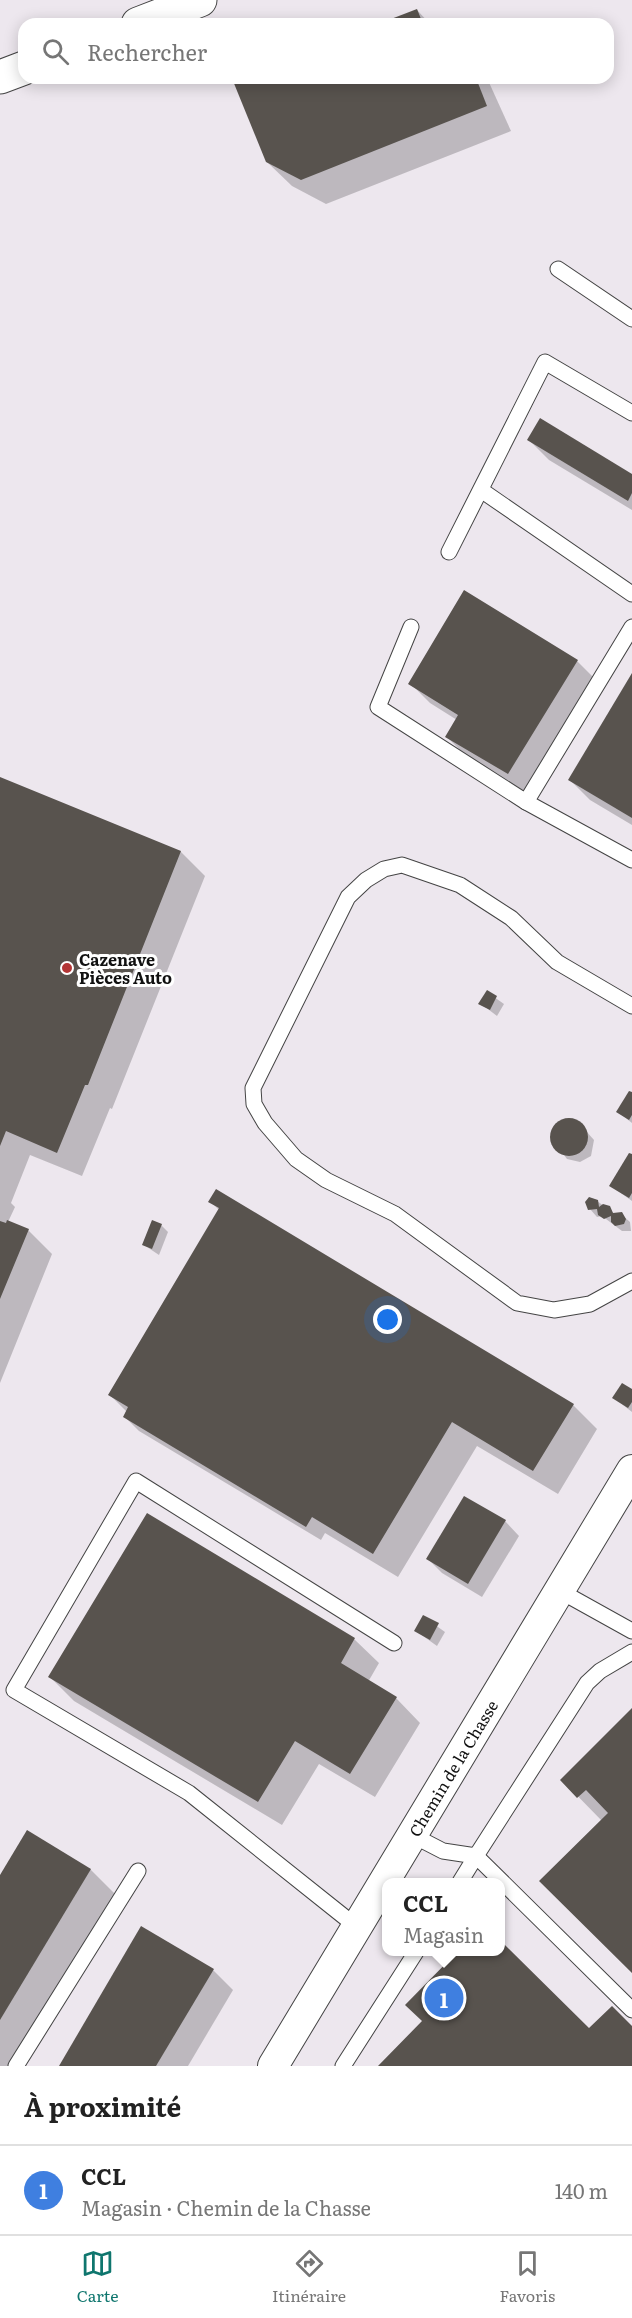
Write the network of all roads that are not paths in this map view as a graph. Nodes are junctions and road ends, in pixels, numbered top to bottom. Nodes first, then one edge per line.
1 (200, 0) edge
2 (154, 18) edge
3 (18, 70) edge
4 (0, 77) edge
5 (558, 269) dead end
6 (632, 319) edge
7 (632, 413) edge
8 (480, 490) junction
9 (449, 552) dead end
10 (632, 594) edge
11 (411, 627) dead end
12 (632, 627) edge
13 (526, 802) junction
14 (632, 860) edge
15 (632, 1005) edge
16 (632, 1281) edge
17 (632, 1470) edge
18 (560, 1591) junction
19 (632, 1631) edge
20 (394, 1643) dead end
21 (632, 1652) edge
22 (412, 1835) junction
23 (476, 1856) junction
24 (138, 1871) dead end
25 (386, 1878) edge
26 (462, 1878) edge
27 (498, 1878) edge
28 (382, 1885) edge
29 (505, 1885) edge
30 (357, 1927) junction
31 (413, 1956) edge
32 (632, 2010) edge
33 (16, 2066) edge
34 (273, 2066) edge
35 (343, 2066) edge

1 - 2 street
3 - 4 street
5 - 6 lane
7 - 8 lane
8 - 9 lane
8 - 10 lane
11 - 13 lane
12 - 13 lane
13 - 14 lane
15 - 16 lane
17 - 18 street, Chemin de la Chasse
18 - 19 lane
18 - 22 street, Chemin de la Chasse
20 - 30 lane
21 - 23 lane
22 - 23 lane
22 - 25 street, Chemin de la Chasse
23 - 26 lane
23 - 27 lane
24 - 33 lane
28 - 30 street, Chemin de la Chasse
29 - 32 lane
30 - 34 street, Chemin de la Chasse
31 - 35 lane

